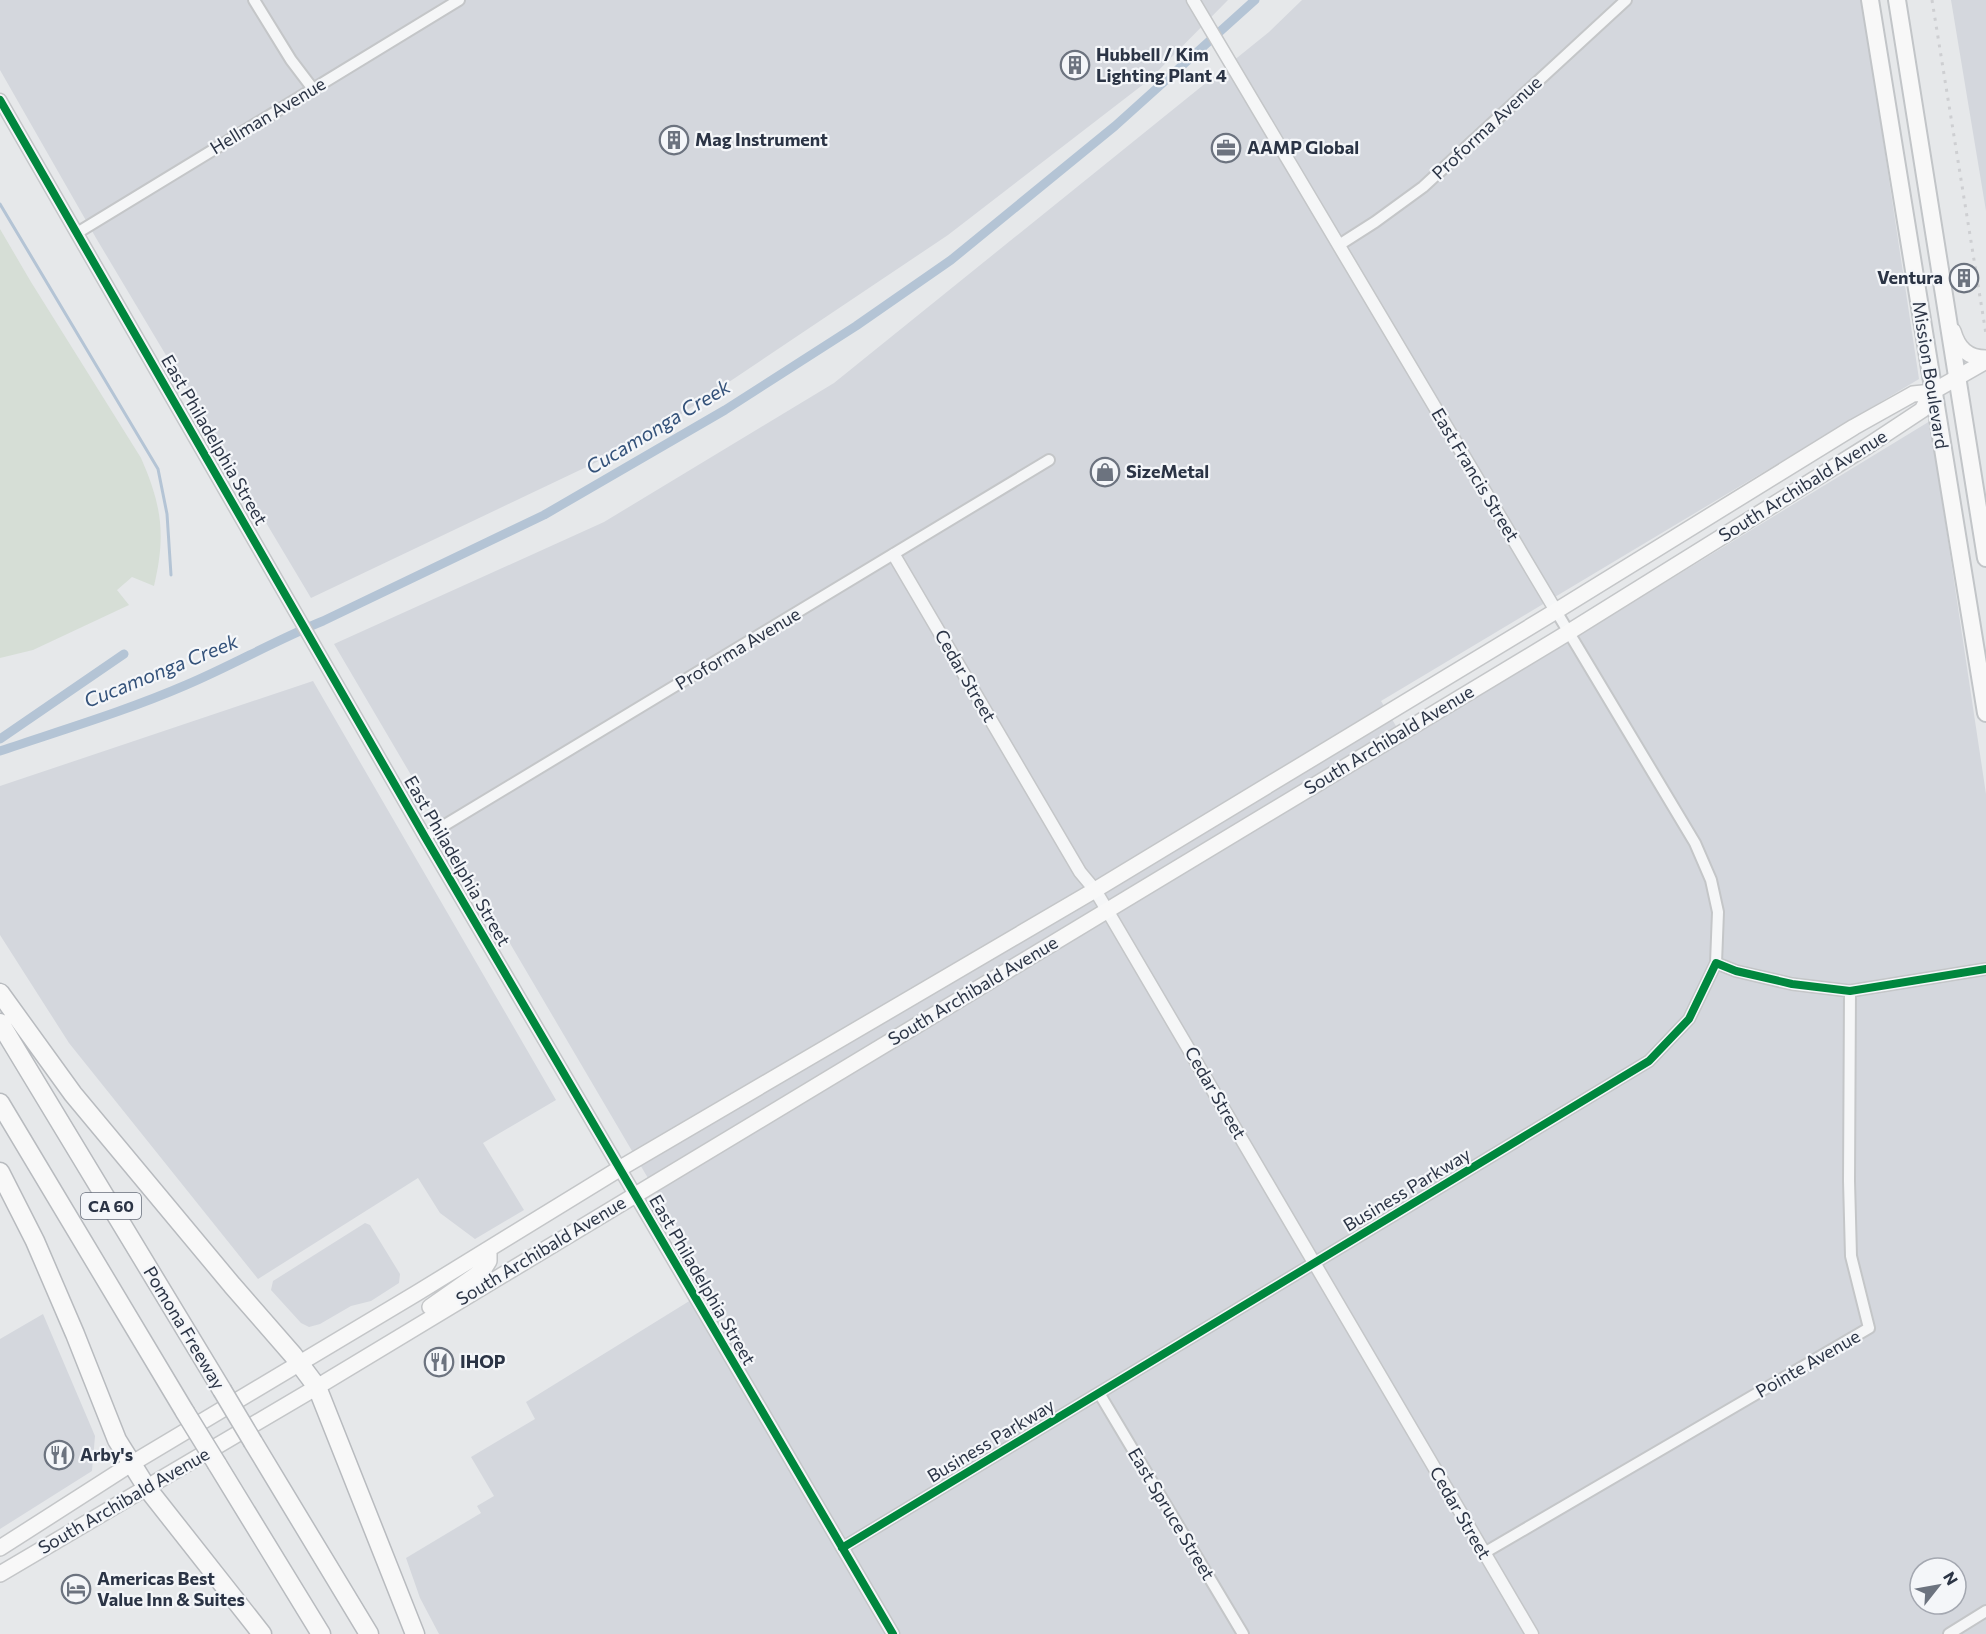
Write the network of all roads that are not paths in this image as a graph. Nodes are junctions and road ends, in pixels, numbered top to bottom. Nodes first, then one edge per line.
1 (254, 0) edge
2 (459, 0) edge
3 (1193, 0) edge
4 (1626, 0) edge
5 (1870, 0) edge
6 (1897, 0) edge
7 (313, 89) junction
8 (0, 100) edge
9 (77, 233) junction
10 (1339, 245) junction
11 (1945, 307) junction
12 (1986, 360) edge
13 (1956, 378) junction
14 (1932, 392) junction
15 (1904, 422) junction
16 (1941, 444) junction
17 (1049, 460) dead end
18 (894, 555) junction
19 (1986, 558) edge
20 (1556, 611) junction
21 (1569, 632) junction
22 (1986, 713) edge
23 (425, 837) junction
24 (1095, 890) junction
25 (1107, 910) junction
26 (1716, 963) junction
27 (1986, 969) edge
28 (1850, 991) junction
29 (0, 993) edge
30 (0, 1023) edge
31 (0, 1103) edge
32 (619, 1169) junction
33 (0, 1172) edge
34 (634, 1195) junction
35 (489, 1249) junction
36 (1314, 1264) junction
37 (379, 1349) junction
38 (300, 1363) junction
39 (317, 1387) junction
40 (1099, 1393) junction
41 (131, 1464) junction
42 (147, 1488) junction
43 (0, 1548) edge
44 (842, 1548) junction
45 (1484, 1553) junction
46 (0, 1574) edge
47 (1986, 1611) edge
48 (262, 1634) edge
49 (321, 1634) edge
50 (369, 1634) edge
51 (415, 1634) edge
52 (893, 1634) edge
53 (1243, 1634) edge
54 (1532, 1634) edge
55 (1949, 1634) edge

1 - 7 street
2 - 7 street, Hellman Avenue
3 - 10 street, East Francis Street
4 - 10 street, Proforma Avenue
5 - 14 main road, Mission Boulevard
6 - 11 main road, Mission Boulevard
7 - 9 street, Hellman Avenue
8 - 9 street, East Philadelphia Street
9 - 23 street, East Philadelphia Street
10 - 20 street, East Francis Street
11 - 12 main road
11 - 13 main road, Mission Boulevard
12 - 13 main road, South Archibald Avenue
13 - 14 main road, South Archibald Avenue
13 - 19 main road, Mission Boulevard
14 - 15 main road, South Archibald Avenue
14 - 16 main road, Mission Boulevard
14 - 20 main road, South Archibald Avenue
15 - 16 main road
15 - 21 main road, South Archibald Avenue
16 - 22 main road, Mission Boulevard
17 - 18 street, Proforma Avenue
18 - 23 street, Proforma Avenue
18 - 24 street, Cedar Street
20 - 21 street, East Francis Street
20 - 24 main road, South Archibald Avenue
21 - 25 main road, South Archibald Avenue
21 - 26 street, East Francis Street
23 - 32 street, East Philadelphia Street
24 - 25 street, Cedar Street
24 - 32 main road, South Archibald Avenue
25 - 34 main road, South Archibald Avenue
25 - 36 street, Cedar Street
26 - 28 street
26 - 36 street, Business Parkway
27 - 28 street
28 - 45 street, Pointe Avenue
29 - 38 highway
30 - 50 highway, Pomona Freeway / CA 60, bridge
31 - 49 highway, CA 60, bridge
32 - 34 street, East Philadelphia Street
32 - 35 main road, South Archibald Avenue
33 - 41 highway
34 - 37 main road, South Archibald Avenue
34 - 44 street, East Philadelphia Street
35 - 37 main road
35 - 38 main road, South Archibald Avenue
36 - 40 street, Business Parkway
36 - 45 street, Cedar Street
37 - 39 main road, South Archibald Avenue
38 - 39 highway
38 - 41 main road, South Archibald Avenue
39 - 42 main road, South Archibald Avenue
39 - 51 highway
40 - 44 street, Business Parkway
40 - 53 street, East Spruce Street
41 - 42 highway
41 - 43 main road, South Archibald Avenue
42 - 46 main road, South Archibald Avenue
42 - 48 highway
44 - 52 street, East Philadelphia Street
45 - 54 street, Cedar Street
47 - 55 street

